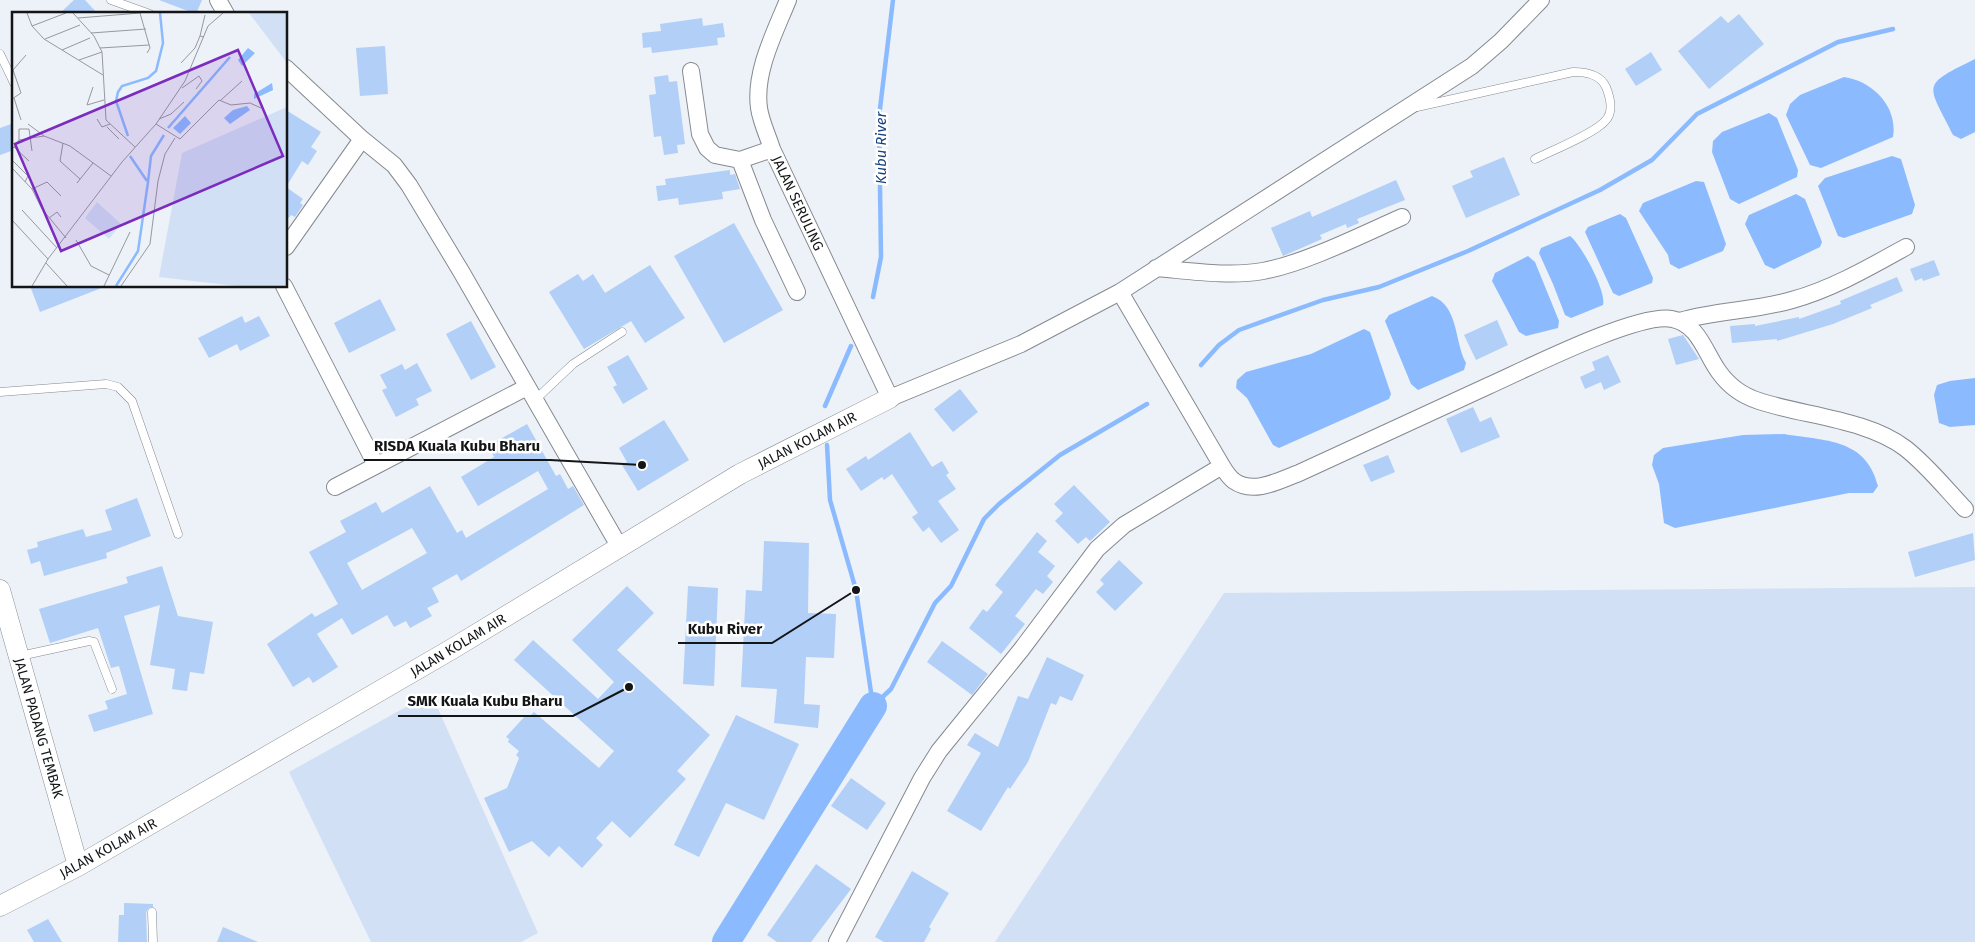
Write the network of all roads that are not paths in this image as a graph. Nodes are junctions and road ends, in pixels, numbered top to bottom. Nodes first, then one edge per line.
1 (111, 0) edge
2 (218, 0) edge
3 (788, 0) edge
4 (1541, 0) edge
5 (121, 2) edge
6 (145, 12) edge
7 (225, 12) edge
8 (0, 54) edge
9 (288, 70) edge
10 (692, 71) dead end
11 (12, 79) edge
12 (1405, 110) junction
13 (362, 140) junction
14 (772, 149) junction
15 (740, 160) junction
16 (1535, 160) dead end
17 (1402, 218) dead end
18 (288, 244) edge
19 (1906, 247) dead end
20 (1156, 268) junction
21 (285, 288) edge
22 (797, 292) dead end
23 (1120, 292) junction
24 (1680, 322) junction
25 (622, 332) dead end
26 (0, 392) edge
27 (531, 393) junction
28 (890, 398) junction
29 (376, 465) junction
30 (1222, 466) junction
31 (335, 486) dead end
32 (1965, 509) dead end
33 (178, 534) dead end
34 (619, 546) junction
35 (0, 590) edge
36 (18, 657) junction
37 (112, 689) dead end
38 (78, 866) junction
39 (0, 906) edge
40 (152, 912) dead end
41 (153, 942) edge
42 (837, 942) edge

1 - 5 lane
2 - 7 street
3 - 14 street, JALAN SERULING
4 - 12 street
5 - 6 lane
8 - 11 lane
9 - 13 street
10 - 15 street
12 - 16 lane
12 - 20 street
13 - 18 street
13 - 27 street
14 - 15 street
14 - 28 street, JALAN SERULING
15 - 22 street
17 - 20 street
19 - 24 street
20 - 23 street
21 - 29 street
23 - 28 street
23 - 30 street
24 - 30 street
24 - 32 street
25 - 27 lane
26 - 33 lane
27 - 29 street
27 - 34 street
28 - 34 street, JALAN KOLAM AIR
29 - 31 street
30 - 42 street
34 - 38 street, JALAN KOLAM AIR
35 - 36 street, JALAN PADANG TEMBAK
36 - 37 lane
36 - 38 street, JALAN PADANG TEMBAK
38 - 39 street, JALAN KOLAM AIR
40 - 41 lane

